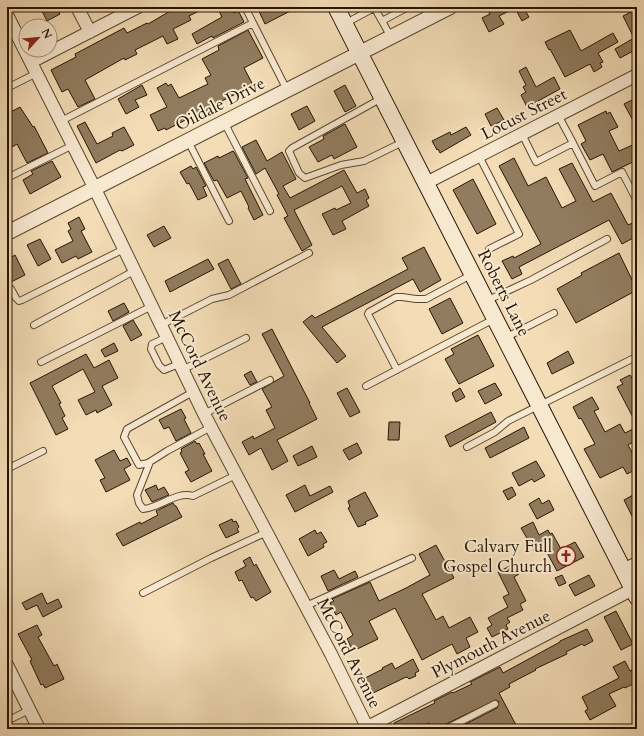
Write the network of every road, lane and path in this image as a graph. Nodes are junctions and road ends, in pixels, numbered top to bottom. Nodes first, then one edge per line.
1 (77, 7) edge
2 (138, 7) edge
3 (245, 7) edge
4 (336, 7) edge
5 (374, 7) edge
6 (408, 7) edge
7 (450, 7) edge
8 (427, 12) edge
9 (7, 14) edge
10 (382, 21) junction
11 (253, 23) junction
12 (345, 24) junction
13 (90, 32) junction
14 (390, 37) junction
15 (360, 53) junction
16 (34, 68) junction
17 (637, 75) edge
18 (7, 88) edge
19 (287, 90) junction
20 (383, 98) junction
21 (558, 115) junction
22 (61, 121) junction
23 (224, 122) junction
24 (522, 134) junction
25 (188, 141) junction
26 (405, 141) junction
27 (573, 143) junction
28 (73, 145) junction
29 (479, 156) junction
30 (7, 178) edge
31 (426, 183) junction
32 (95, 189) junction
33 (637, 201) edge
34 (270, 211) dead end
35 (229, 222) dead end
36 (7, 233) edge
37 (607, 239) dead end
38 (124, 249) junction
39 (489, 249) dead end
40 (309, 253) dead end
41 (134, 271) junction
42 (472, 274) junction
43 (11, 289) dead end
44 (486, 301) junction
45 (152, 306) junction
46 (554, 313) dead end
47 (495, 319) junction
48 (34, 325) dead end
49 (161, 325) junction
50 (167, 337) junction
51 (246, 338) dead end
52 (505, 338) junction
53 (634, 358) dead end
54 (41, 362) dead end
55 (181, 367) junction
56 (397, 370) junction
57 (270, 380) dead end
58 (366, 386) dead end
59 (193, 392) junction
60 (540, 406) junction
61 (204, 414) junction
62 (211, 427) junction
63 (466, 447) dead end
64 (43, 451) dead end
65 (150, 462) junction
66 (7, 470) edge
67 (236, 475) junction
68 (267, 532) junction
69 (412, 558) dead end
70 (630, 567) edge
71 (143, 593) dead end
72 (635, 593) edge
73 (306, 606) junction
74 (7, 665) edge
75 (495, 704) dead end
76 (29, 710) junction
77 (7, 721) edge
78 (39, 729) edge
79 (366, 729) edge
80 (446, 729) edge

1 - 13 street
2 - 13 street
3 - 11 lane
4 - 12 main road, Roberts Lane
5 - 10 lane
5 - 12 lane
6 - 10 lane
7 - 8 street, Oildale Drive
8 - 14 street, Oildale Drive
9 - 16 street, McCord Avenue
10 - 14 lane
11 - 19 lane
11 - 22 lane
12 - 15 main road, Roberts Lane
13 - 16 street
14 - 15 street, Oildale Drive
15 - 19 street, Oildale Drive
15 - 20 main road, Roberts Lane
16 - 18 lane
16 - 22 street, McCord Avenue
17 - 21 street, Locust Street
19 - 23 street, Oildale Drive
20 - 26 main road, Roberts Lane
20 - 26 lane
21 - 24 street, Locust Street
21 - 27 lane
22 - 28 street, McCord Avenue
23 - 25 street, Oildale Drive
23 - 34 lane
24 - 27 lane
24 - 29 street, Locust Street
25 - 32 street, Oildale Drive
25 - 35 lane
26 - 31 main road, Roberts Lane
27 - 33 lane
28 - 30 lane
28 - 32 street, McCord Avenue
29 - 31 street, Locust Street
29 - 39 lane
31 - 42 main road, Roberts Lane
32 - 36 street, Oildale Drive
32 - 38 street, McCord Avenue
37 - 44 lane
38 - 41 street, McCord Avenue
38 - 43 lane
40 - 49 lane
41 - 45 street, McCord Avenue
41 - 48 lane
42 - 44 main road, Roberts Lane
42 - 56 lane
44 - 47 main road, Roberts Lane
45 - 49 street, McCord Avenue
45 - 54 lane
46 - 52 lane
47 - 52 main road, Roberts Lane
47 - 56 lane
49 - 50 street, McCord Avenue
50 - 55 street, McCord Avenue
50 - 55 lane
51 - 55 lane
52 - 60 main road, Roberts Lane
53 - 60 lane
55 - 59 street, McCord Avenue
56 - 58 lane
57 - 61 lane
59 - 61 street, McCord Avenue
59 - 65 lane
60 - 63 lane
60 - 70 main road, Roberts Lane
61 - 62 street, McCord Avenue
62 - 65 lane
62 - 67 street, McCord Avenue
64 - 66 lane
65 - 67 lane
67 - 68 street, McCord Avenue
68 - 71 lane
68 - 73 street, McCord Avenue
69 - 73 lane
70 - 72 main road, Roberts Lane
72 - 79 street, Plymouth Avenue
73 - 79 street, McCord Avenue
74 - 76 street
75 - 80 lane
76 - 77 lane
76 - 78 street

